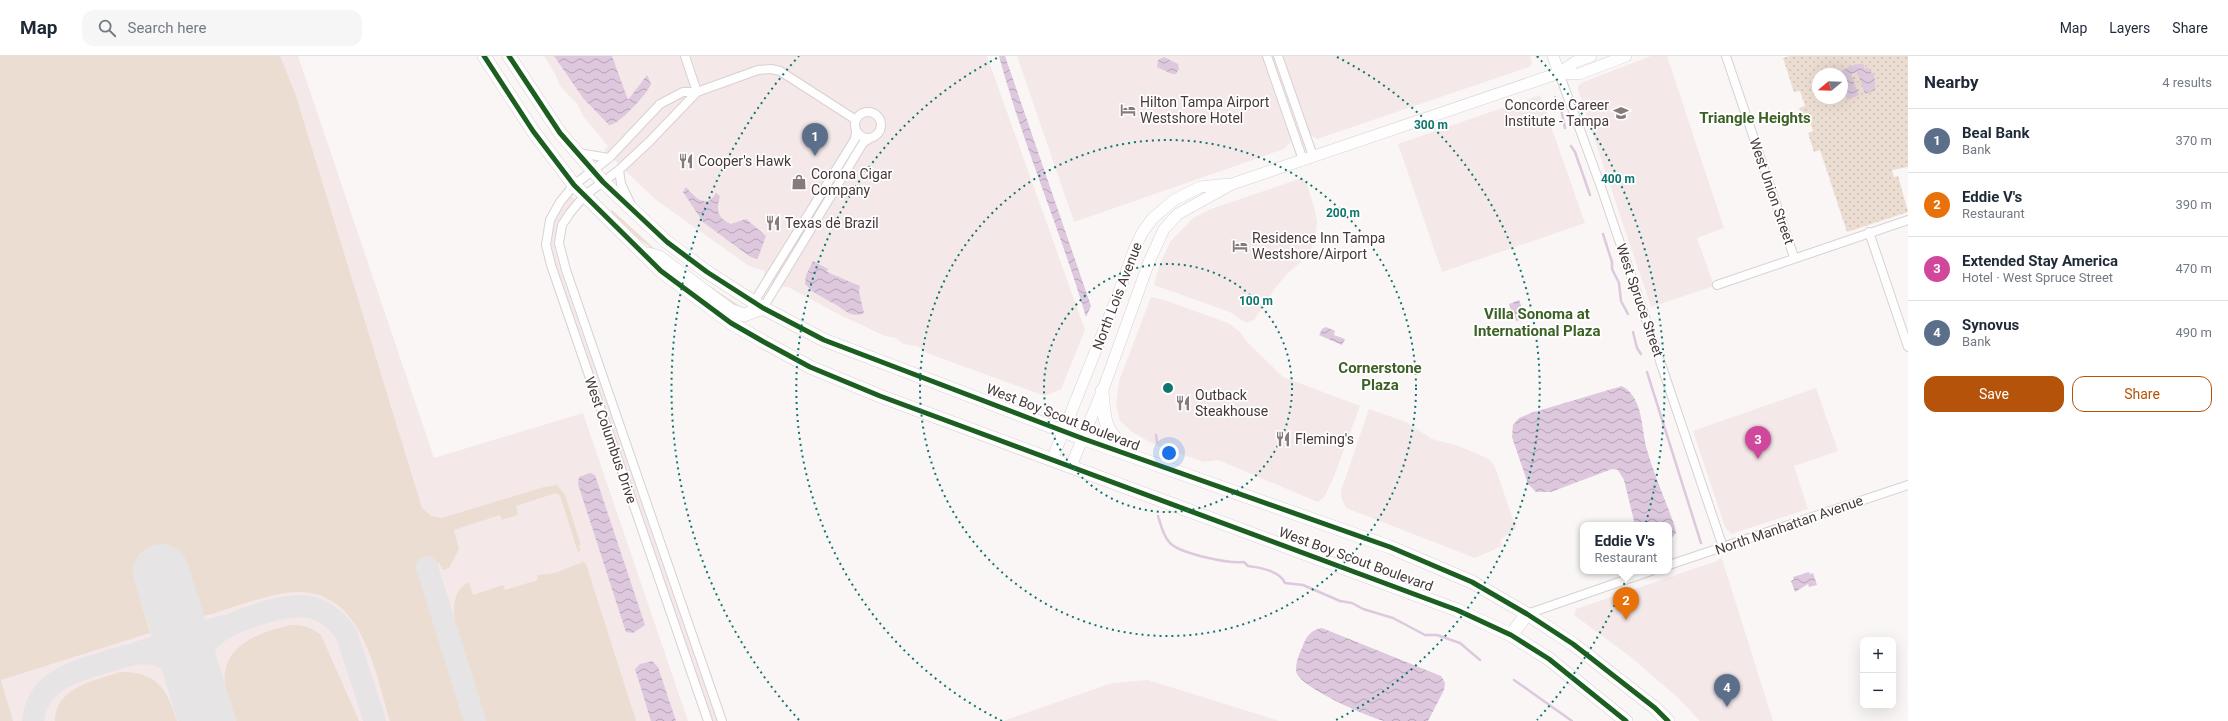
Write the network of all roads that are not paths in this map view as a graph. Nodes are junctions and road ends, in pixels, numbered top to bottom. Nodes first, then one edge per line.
1 (484, 56) edge
2 (509, 56) edge
3 (685, 56) edge
4 (1266, 56) edge
5 (1278, 56) edge
6 (1553, 56) edge
7 (1591, 56) edge
8 (1626, 56) edge
9 (1726, 56) edge
10 (1558, 72) junction
11 (697, 92) junction
12 (1291, 93) junction
13 (1281, 97) junction
14 (856, 120) junction
15 (856, 131) junction
16 (869, 139) junction
17 (577, 153) junction
18 (609, 158) junction
19 (1308, 158) junction
20 (619, 170) junction
21 (592, 171) junction
22 (603, 182) junction
23 (1232, 184) junction
24 (574, 185) junction
25 (584, 196) junction
26 (634, 211) junction
27 (820, 214) junction
28 (807, 215) junction
29 (1908, 220) edge
30 (1869, 232) junction
31 (640, 251) junction
32 (1794, 257) junction
33 (1717, 285) dead end
34 (759, 305) junction
35 (1908, 347) edge
36 (1102, 391) junction
37 (1064, 431) junction
38 (1084, 439) junction
39 (1132, 456) junction
40 (1052, 460) junction
41 (1071, 466) junction
42 (1908, 485) edge
43 (1723, 547) junction
44 (1672, 564) edge
45 (1642, 574) edge
46 (1527, 614) junction
47 (1511, 635) junction
48 (708, 721) edge
49 (722, 721) edge
50 (1626, 721) edge
51 (1668, 721) edge

1 - 24 main road, West Boy Scout Boulevard
2 - 17 main road, West Boy Scout Boulevard
3 - 11 street
4 - 13 street
5 - 12 street
6 - 10 street, West Spruce Street
7 - 10 street, North Lois Avenue
8 - 10 street, North Lois Avenue
9 - 32 street, West Union Street
10 - 19 street, North Lois Avenue
10 - 43 street, West Spruce Street
11 - 14 street
11 - 18 street, West Columbus Drive
11 - 20 street, West Columbus Drive
12 - 13 street
12 - 19 street
13 - 19 street
14 - 15 street
14 - 16 street
15 - 16 street
15 - 28 street
16 - 27 street
17 - 18 street
17 - 21 main road, West Boy Scout Boulevard
18 - 21 street, West Columbus Drive
19 - 23 street, North Lois Avenue
20 - 22 street, West Columbus Drive
20 - 26 street
21 - 22 main road, West Boy Scout Boulevard
21 - 24 street, West Columbus Drive
22 - 25 street, West Columbus Drive
22 - 26 main road, West Boy Scout Boulevard
23 - 36 street, North Lois Avenue
23 - 37 street, North Lois Avenue
24 - 25 main road, West Boy Scout Boulevard
24 - 48 street, West Columbus Drive
25 - 31 main road, West Boy Scout Boulevard
25 - 49 street, West Columbus Drive
26 - 34 main road, West Boy Scout Boulevard
27 - 28 street
27 - 34 street
28 - 34 street
29 - 30 street
30 - 32 street
30 - 35 street
31 - 34 main road
31 - 40 main road, West Boy Scout Boulevard
32 - 33 street
34 - 37 main road, West Boy Scout Boulevard
36 - 38 street, North Lois Avenue
36 - 39 main road
37 - 38 main road, West Boy Scout Boulevard
37 - 40 street, North Lois Avenue
38 - 39 main road, West Boy Scout Boulevard
38 - 41 street, North Lois Avenue
39 - 46 main road, West Boy Scout Boulevard
40 - 41 main road, West Boy Scout Boulevard
41 - 47 main road, West Boy Scout Boulevard
42 - 43 street, North Manhattan Avenue
43 - 44 street, North Manhattan Avenue
45 - 46 street
46 - 47 main road
46 - 51 main road, West Boy Scout Boulevard
47 - 50 main road, West Boy Scout Boulevard

